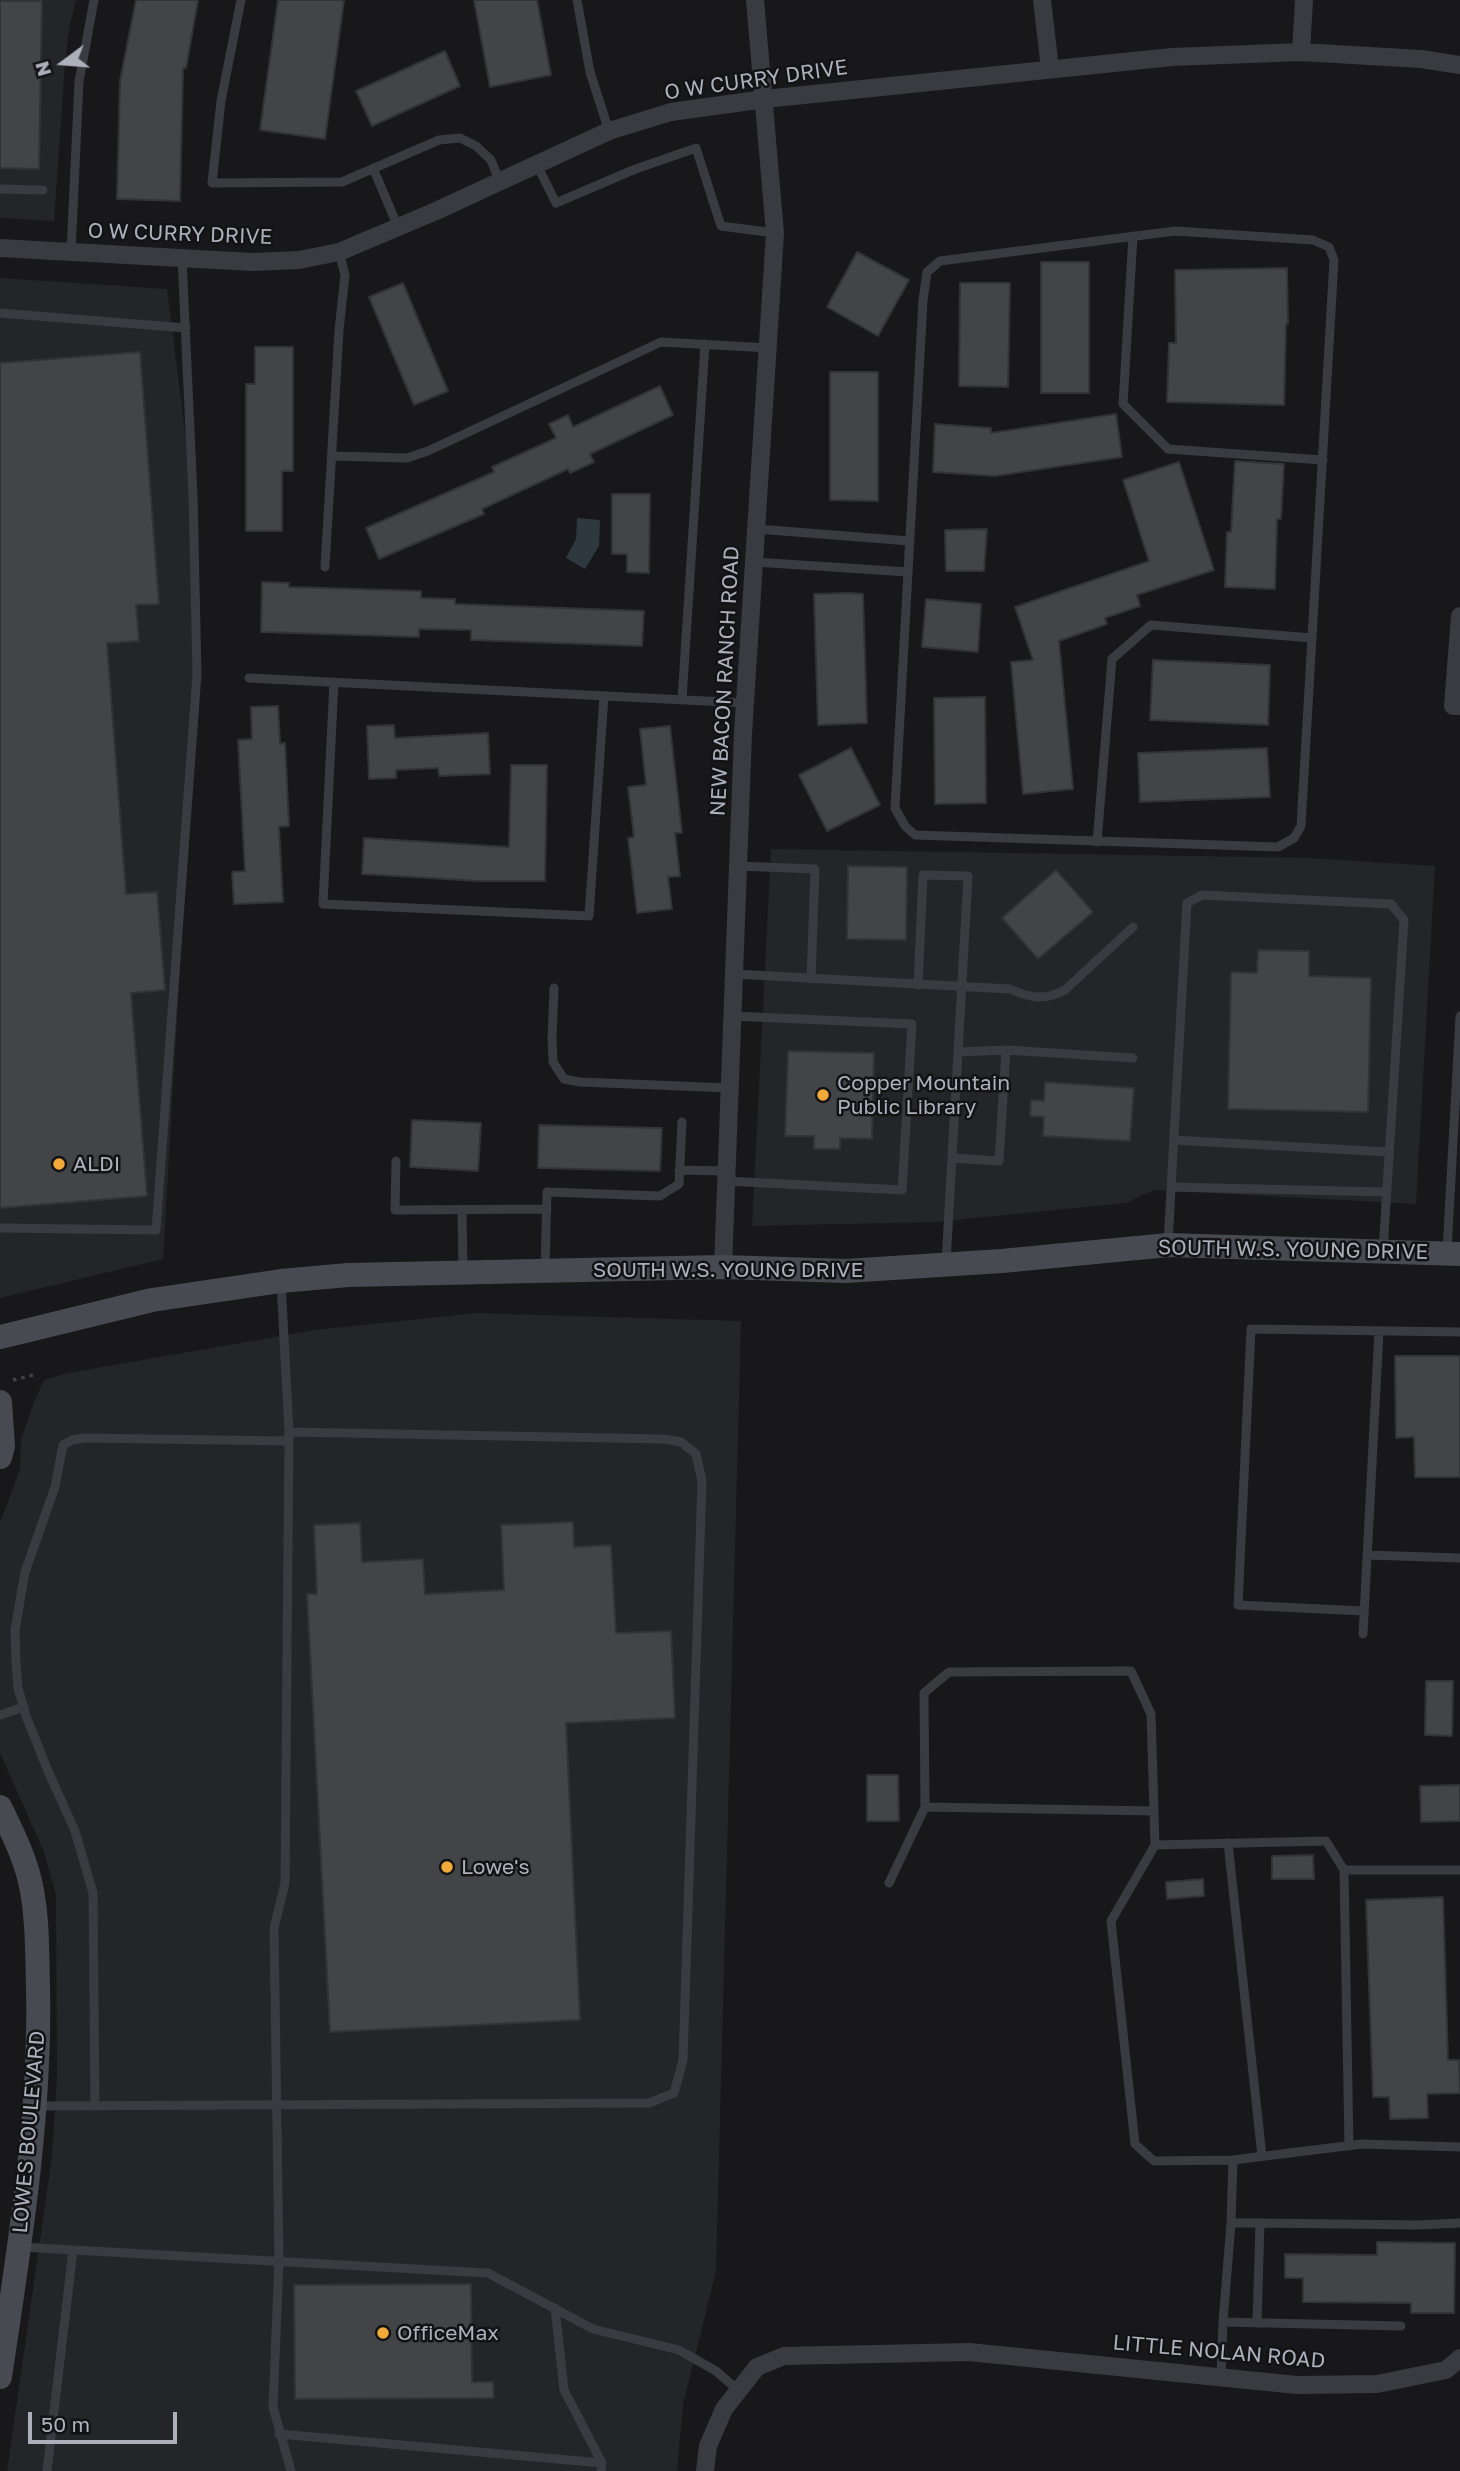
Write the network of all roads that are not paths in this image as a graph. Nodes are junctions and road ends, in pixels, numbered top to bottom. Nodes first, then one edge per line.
1 (94, 0) edge
2 (241, 0) edge
3 (577, 0) edge
4 (755, 0) edge
5 (1042, 0) edge
6 (1304, 0) edge
7 (1301, 52) junction
8 (1460, 65) edge
9 (1050, 69) junction
10 (765, 99) junction
11 (610, 131) junction
12 (537, 165) junction
13 (373, 168) junction
14 (500, 182) junction
15 (0, 189) edge
16 (43, 190) dead end
17 (398, 227) junction
18 (775, 233) junction
19 (1133, 236) junction
20 (0, 248) edge
21 (71, 252) junction
22 (339, 252) junction
23 (182, 258) junction
24 (0, 313) edge
25 (186, 328) junction
26 (705, 344) junction
27 (769, 348) junction
28 (332, 456) junction
29 (1323, 460) junction
30 (757, 529) junction
31 (910, 541) junction
32 (755, 562) junction
33 (325, 567) dead end
34 (908, 572) junction
35 (1460, 615) edge
36 (1312, 638) junction
37 (250, 678) dead end
38 (334, 682) junction
39 (604, 696) junction
40 (682, 700) junction
41 (745, 704) junction
42 (1460, 706) edge
43 (1097, 842) junction
44 (738, 866) junction
45 (1133, 927) dead end
46 (734, 974) junction
47 (811, 979) junction
48 (918, 985) junction
49 (962, 987) junction
50 (554, 988) dead end
51 (732, 1016) junction
52 (1460, 1016) edge
53 (1006, 1050) junction
54 (958, 1052) junction
55 (1132, 1058) dead end
56 (730, 1088) junction
57 (682, 1122) dead end
58 (1174, 1140) junction
59 (1389, 1152) junction
60 (952, 1158) junction
61 (396, 1161) dead end
62 (679, 1170) junction
63 (726, 1176) junction
64 (1456, 1182) edge
65 (1171, 1187) junction
66 (1387, 1192) junction
67 (547, 1209) junction
68 (462, 1210) junction
69 (0, 1228) edge
70 (1168, 1245) junction
71 (1383, 1251) junction
72 (1454, 1254) edge
73 (946, 1265) junction
74 (723, 1267) junction
75 (544, 1271) junction
76 (463, 1273) junction
77 (281, 1281) junction
78 (1379, 1331) junction
79 (1460, 1332) edge
80 (0, 1337) edge
81 (0, 1402) edge
82 (289, 1436) junction
83 (0, 1457) edge
84 (1367, 1555) junction
85 (1460, 1558) edge
86 (1364, 1611) junction
87 (1363, 1634) dead end
88 (24, 1707) junction
89 (0, 1715) edge
90 (0, 1807) edge
91 (925, 1807) junction
92 (1154, 1811) junction
93 (1228, 1843) junction
94 (1155, 1845) junction
95 (1344, 1870) junction
96 (1460, 1870) edge
97 (890, 1882) dead end
98 (276, 2105) junction
99 (35, 2106) junction
100 (95, 2106) junction
101 (1349, 2146) junction
102 (1460, 2147) edge
103 (1262, 2156) junction
104 (1233, 2160) junction
105 (1231, 2223) junction
106 (1260, 2223) junction
107 (1460, 2223) edge
108 (19, 2247) junction
109 (73, 2250) junction
110 (279, 2261) junction
111 (555, 2308) junction
112 (1223, 2322) junction
113 (1257, 2323) junction
114 (1401, 2326) dead end
115 (1460, 2358) edge
116 (0, 2377) edge
117 (1221, 2377) junction
118 (739, 2391) junction
119 (279, 2434) junction
120 (601, 2467) edge
121 (47, 2471) edge
122 (290, 2471) edge
123 (705, 2471) edge

1 - 21 lane
2 - 13 lane
3 - 11 lane
4 - 10 street, NEW BACON RANCH ROAD
5 - 9 street
6 - 7 street
7 - 8 street, O W CURRY DRIVE
7 - 9 street, O W CURRY DRIVE
9 - 10 street, O W CURRY DRIVE
10 - 11 street, O W CURRY DRIVE
10 - 18 street, NEW BACON RANCH ROAD
11 - 12 street, O W CURRY DRIVE
12 - 14 street, O W CURRY DRIVE
12 - 18 lane
13 - 14 lane
13 - 17 lane
14 - 17 street, O W CURRY DRIVE
15 - 16 lane
17 - 22 street, O W CURRY DRIVE
18 - 27 street, NEW BACON RANCH ROAD
19 - 29 lane
19 - 29 lane
19 - 31 lane
20 - 21 street, O W CURRY DRIVE
21 - 23 street, O W CURRY DRIVE
22 - 23 street, O W CURRY DRIVE
22 - 28 lane
23 - 25 lane
24 - 25 lane
25 - 69 lane
26 - 27 lane
26 - 28 lane
26 - 40 lane
27 - 30 street, NEW BACON RANCH ROAD
28 - 33 lane
29 - 36 lane
30 - 31 lane
30 - 32 street, NEW BACON RANCH ROAD
31 - 34 lane
32 - 34 lane
32 - 41 street, NEW BACON RANCH ROAD
34 - 43 lane
35 - 42 street
36 - 43 lane
36 - 43 lane
37 - 38 lane
38 - 39 lane
38 - 39 lane
39 - 40 lane
40 - 41 lane
41 - 44 street, NEW BACON RANCH ROAD
44 - 46 street, NEW BACON RANCH ROAD
44 - 47 lane
45 - 49 lane
46 - 47 lane
46 - 51 street, NEW BACON RANCH ROAD
47 - 48 lane
48 - 49 lane
48 - 49 lane
49 - 54 lane
50 - 56 lane
51 - 56 street, NEW BACON RANCH ROAD
51 - 63 lane
52 - 64 lane
53 - 54 lane
53 - 55 lane
53 - 60 lane
54 - 60 lane
56 - 63 street, NEW BACON RANCH ROAD
57 - 62 lane
58 - 59 lane
58 - 59 lane
58 - 65 lane
59 - 66 lane
60 - 73 lane
61 - 68 lane
62 - 63 lane
62 - 67 lane
63 - 74 street, NEW BACON RANCH ROAD
64 - 72 lane
65 - 66 lane
65 - 70 lane
66 - 71 lane
67 - 68 lane
67 - 75 lane
68 - 76 lane
70 - 71 main road, SOUTH W.S. YOUNG DRIVE
70 - 73 main road, SOUTH W.S. YOUNG DRIVE
71 - 72 main road, SOUTH W.S. YOUNG DRIVE
73 - 74 main road, SOUTH W.S. YOUNG DRIVE
74 - 75 main road, SOUTH W.S. YOUNG DRIVE
75 - 76 main road, SOUTH W.S. YOUNG DRIVE
76 - 77 main road, SOUTH W.S. YOUNG DRIVE
77 - 80 main road, SOUTH W.S. YOUNG DRIVE
77 - 82 lane
78 - 79 lane
78 - 84 lane
78 - 86 lane
81 - 83 main road
82 - 88 lane
82 - 98 lane
82 - 98 lane
84 - 85 lane
84 - 86 lane
86 - 87 lane
88 - 89 lane
88 - 100 lane
90 - 99 main road, LOWES BOULEVARD
91 - 92 lane
91 - 92 lane
91 - 97 lane
92 - 94 lane
93 - 94 lane
93 - 95 lane
93 - 103 lane
94 - 104 lane
95 - 96 lane
95 - 101 lane
98 - 100 lane
98 - 110 lane
99 - 100 lane
99 - 108 main road, LOWES BOULEVARD
101 - 102 lane
101 - 103 lane
103 - 104 lane
104 - 105 lane
105 - 106 lane
105 - 112 lane
106 - 107 lane
106 - 113 lane
108 - 109 lane
108 - 116 main road, LOWES BOULEVARD
109 - 110 lane
109 - 121 lane
110 - 111 lane
110 - 119 lane
111 - 118 lane
111 - 120 lane
112 - 113 lane
112 - 117 lane
113 - 114 lane
115 - 117 street, LITTLE NOLAN ROAD
117 - 118 street, LITTLE NOLAN ROAD
118 - 123 street, LITTLE NOLAN ROAD
119 - 120 lane
119 - 122 lane

